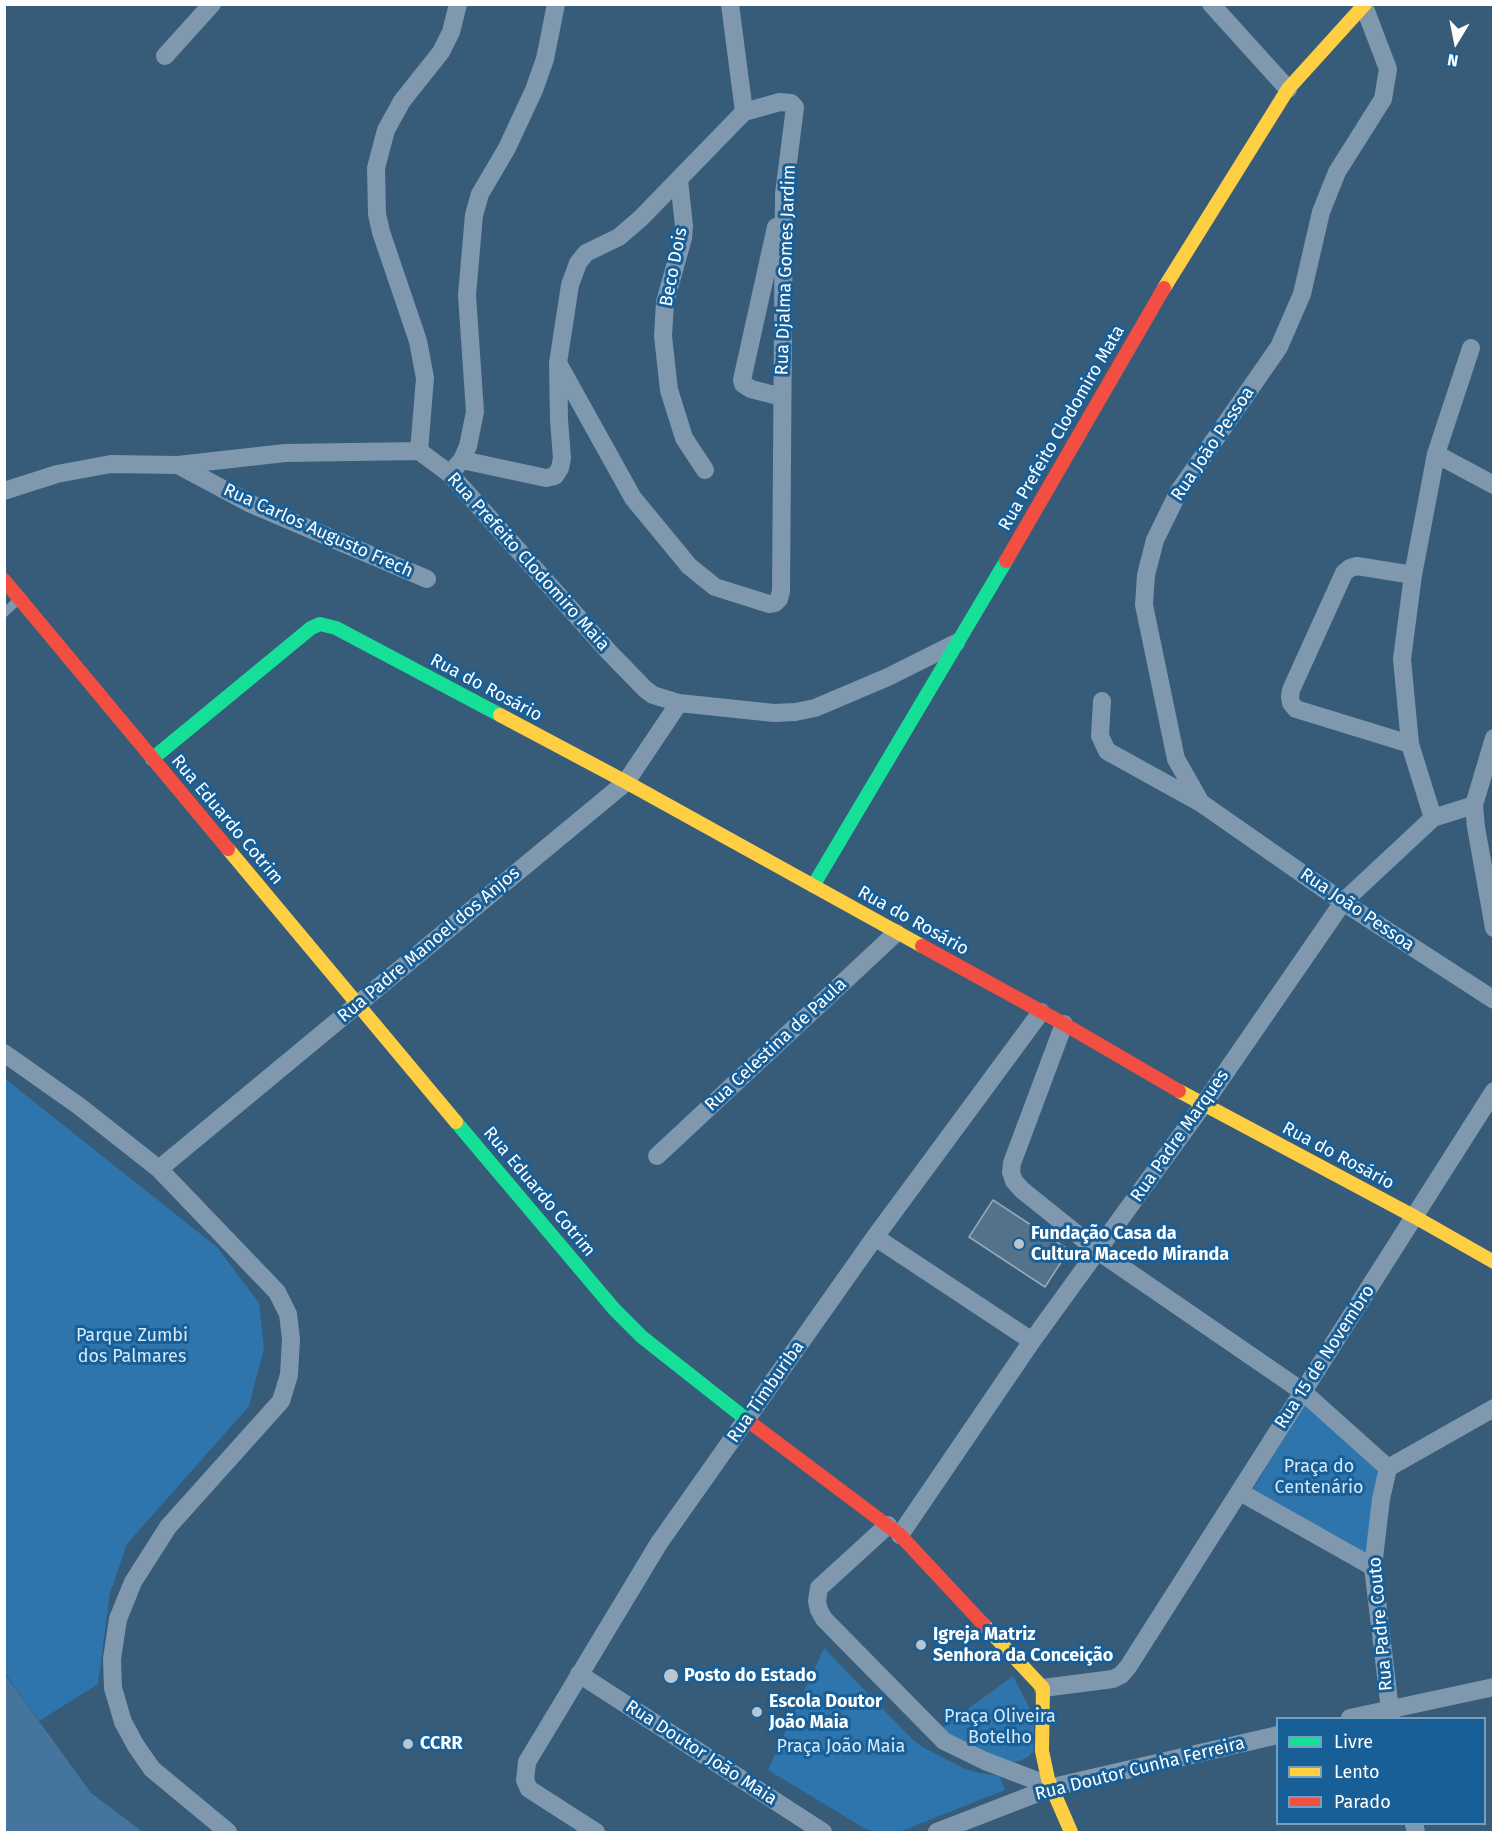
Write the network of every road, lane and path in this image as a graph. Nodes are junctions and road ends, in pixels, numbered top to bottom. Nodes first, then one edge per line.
1 (212, 4) edge
2 (458, 4) edge
3 (556, 4) edge
4 (730, 4) edge
5 (1211, 4) edge
6 (1364, 5) edge
7 (165, 56) dead end
8 (1288, 89) junction
9 (744, 112) junction
10 (679, 180) junction
11 (784, 194) junction
12 (1471, 348) dead end
13 (558, 363) junction
14 (783, 397) junction
15 (419, 451) junction
16 (1436, 454) junction
17 (178, 465) junction
18 (456, 467) junction
19 (705, 470) dead end
20 (1494, 485) edge
21 (4, 491) edge
22 (1413, 575) junction
23 (427, 579) dead end
24 (4, 580) edge
25 (20, 598) junction
26 (4, 613) edge
27 (957, 642) junction
28 (1102, 701) dead end
29 (680, 703) junction
30 (1494, 738) edge
31 (1410, 744) junction
32 (152, 759) junction
33 (626, 782) junction
34 (1201, 803) junction
35 (1474, 805) junction
36 (1433, 818) junction
37 (1476, 827) junction
38 (1494, 843) edge
39 (813, 886) junction
40 (1343, 902) junction
41 (1494, 928) edge
42 (896, 933) junction
43 (1494, 1000) edge
44 (357, 1004) junction
45 (1041, 1012) junction
46 (1064, 1024) junction
47 (4, 1053) edge
48 (1494, 1091) edge
49 (1203, 1104) junction
50 (657, 1156) dead end
51 (159, 1169) junction
52 (1415, 1217) junction
53 (875, 1237) junction
54 (1098, 1251) junction
55 (1494, 1262) edge
56 (1032, 1341) junction
57 (1302, 1391) junction
58 (1494, 1408) edge
59 (747, 1419) junction
60 (1388, 1468) junction
61 (1240, 1492) junction
62 (894, 1530) junction
63 (1373, 1567) junction
64 (579, 1674) junction
65 (1494, 1687) edge
66 (1043, 1688) junction
67 (1390, 1714) edge
68 (1366, 1717) edge
69 (1276, 1735) edge
70 (1053, 1787) junction
71 (228, 1833) edge
72 (596, 1833) edge
73 (823, 1833) edge
74 (937, 1833) edge
75 (1071, 1833) edge

1 - 7 street
2 - 15 street
3 - 18 street
4 - 9 street
5 - 8 street
6 - 8 street, Rua Prefeito Clodomiro Mata
6 - 34 street, Rua João Pessoa
8 - 27 street, Rua Prefeito Clodomiro Mata
9 - 10 street
9 - 11 street, Rua Djalma Gomes Jardim
10 - 13 street
10 - 19 street, Beco Dois
11 - 14 street, Rua Djalma Gomes Jardim
11 - 14 street, Rua Djalma Gomes Jardim
12 - 16 street
13 - 14 street, Rua Djalma Gomes Jardim
13 - 18 street
15 - 17 street
15 - 18 street, Rua Prefeito Clodomiro Maia
16 - 20 street
16 - 22 street
17 - 21 street
17 - 23 street, Rua Carlos Augusto Frech
18 - 29 street, Rua Prefeito Clodomiro Maia
22 - 31 street
22 - 31 street
24 - 25 street, Rua Eduardo Cotrim
25 - 26 lane
25 - 32 street, Rua Eduardo Cotrim
27 - 29 street, Rua Prefeito Clodomiro Maia
27 - 39 street, Rua Prefeito Clodomiro Mata
28 - 34 street
29 - 33 street, Rua Padre Manoel dos Anjos
30 - 35 street
31 - 36 street
32 - 33 street, Rua do Rosário
32 - 44 street, Rua Eduardo Cotrim
33 - 39 street, Rua do Rosário
33 - 44 street, Rua Padre Manoel dos Anjos
34 - 40 street, Rua João Pessoa
35 - 36 street, Rua Padre Marques
35 - 37 street
36 - 40 street, Rua Padre Marques
37 - 38 street
37 - 41 street
39 - 42 street, Rua do Rosário
40 - 43 street, Rua João Pessoa
40 - 49 street, Rua Padre Marques
42 - 45 street, Rua do Rosário
42 - 50 street, Rua Celestina de Paula
44 - 51 street, Rua Padre Manoel dos Anjos
44 - 59 street, Rua Eduardo Cotrim
45 - 46 street, Rua do Rosário
45 - 53 street, Rua Timburiba
46 - 49 street, Rua do Rosário
46 - 54 street
47 - 51 street
48 - 52 street, Rua 15 de Novembro
49 - 52 street, Rua do Rosário
49 - 54 street, Rua Padre Marques
51 - 71 street
52 - 55 street, Rua do Rosário
52 - 57 street, Rua 15 de Novembro
53 - 56 street
53 - 59 street, Rua Timburiba
54 - 56 street, Rua Padre Marques
54 - 57 street
56 - 62 street, Rua Padre Marques
57 - 60 street
57 - 61 street, Rua 15 de Novembro
58 - 60 street
59 - 62 street, Rua Eduardo Cotrim
59 - 64 street, Rua Timburiba
60 - 63 street, Rua Padre Couto
61 - 63 street
61 - 66 street, Rua 15 de Novembro
62 - 66 street, Rua Eduardo Cotrim
62 - 70 street, Rua Padre Marques
63 - 67 street, Rua Padre Couto
64 - 72 street, Rua Timburiba
64 - 73 street, Rua Doutor João Maia
65 - 67 street
66 - 70 street
67 - 68 street
69 - 70 street, Rua Doutor Cunha Ferreira
70 - 74 street, Rua Doutor Cunha Ferreira
70 - 75 street

